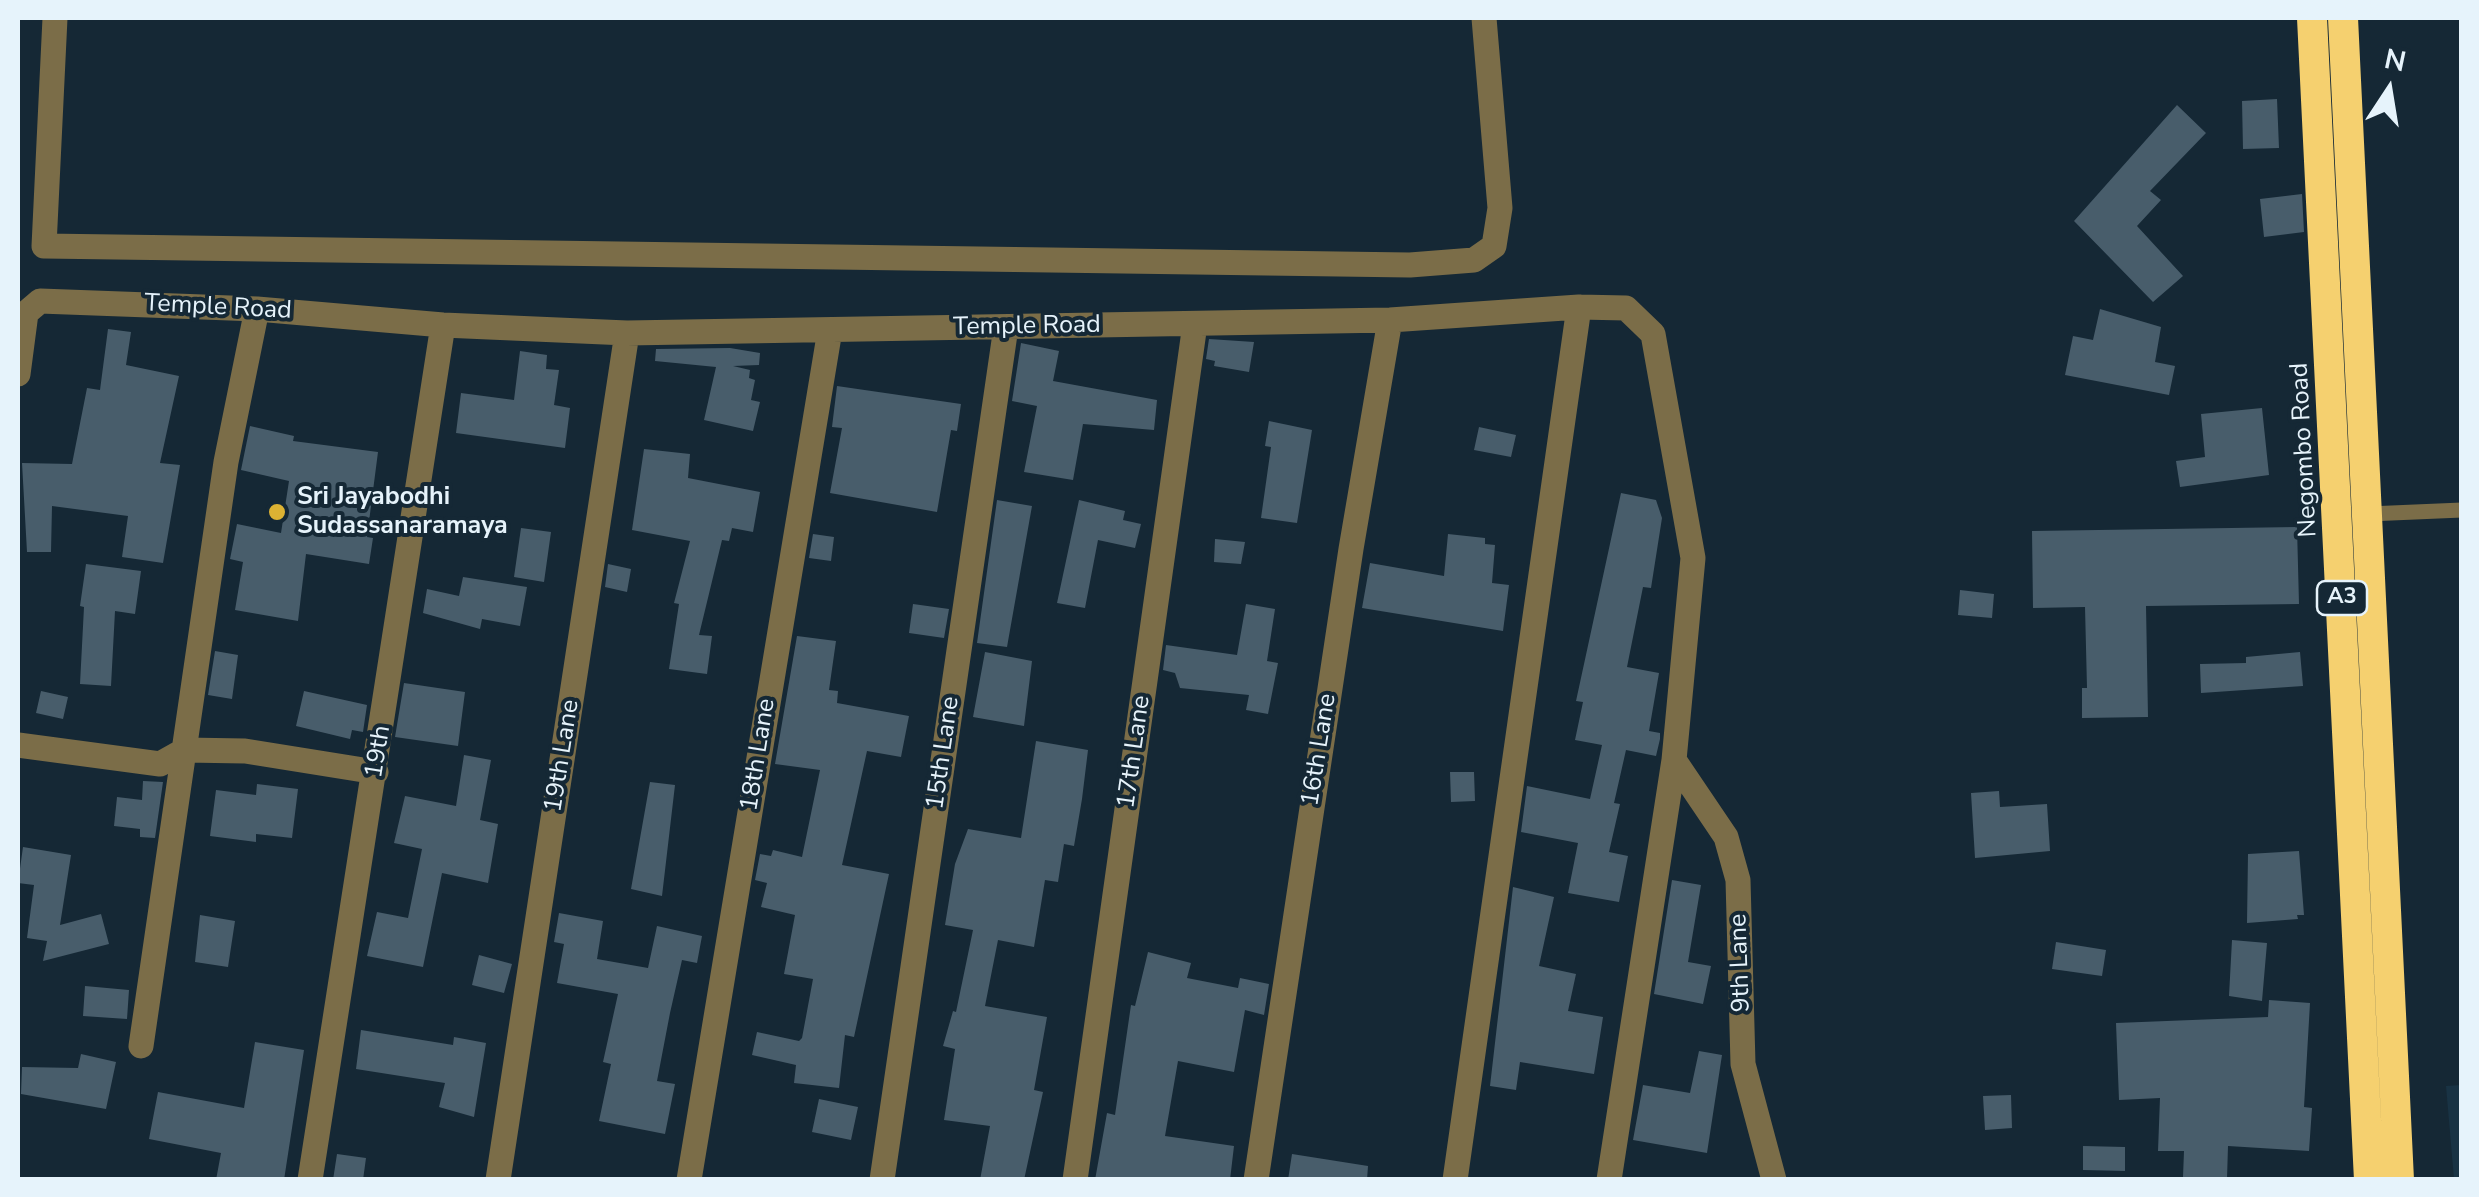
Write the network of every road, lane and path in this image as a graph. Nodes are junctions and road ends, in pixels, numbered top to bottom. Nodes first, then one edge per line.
1 (54, 18) edge
2 (1484, 18) edge
3 (2312, 18) edge
4 (2343, 18) edge
5 (1580, 307) junction
6 (256, 308) junction
7 (1390, 320) junction
8 (443, 324) junction
9 (1195, 324) junction
10 (1006, 327) junction
11 (830, 330) junction
12 (627, 333) junction
13 (18, 374) edge
14 (2462, 510) edge
15 (2368, 514) junction
16 (18, 745) edge
17 (185, 750) junction
18 (1674, 760) junction
19 (376, 772) junction
20 (141, 1046) dead end
21 (310, 1180) edge
22 (498, 1180) edge
23 (689, 1180) edge
24 (882, 1180) edge
25 (1075, 1180) edge
26 (1256, 1180) edge
27 (1455, 1180) edge
28 (1609, 1180) edge
29 (1774, 1180) edge
30 (2369, 1180) edge
31 (2399, 1180) edge

1 - 2 street
3 - 30 highway, Negombo Road / A3
4 - 15 highway, A3
5 - 7 street, Temple Road
5 - 18 street, Temple Road
5 - 27 street
6 - 8 street, Temple Road
6 - 13 street, Temple Road
6 - 17 street
7 - 9 street, Temple Road
7 - 26 street, 16th Lane
8 - 12 street, Temple Road
8 - 19 street, 19th
9 - 10 street, Temple Road
9 - 25 street, 17th Lane
10 - 11 street, Temple Road
10 - 24 street, 15th Lane
11 - 12 street, Temple Road
11 - 23 street, 18th Lane
12 - 22 street, 19th Lane
14 - 15 lane
15 - 31 highway, A3
16 - 17 street
17 - 19 street
17 - 20 street
18 - 28 street, Temple Road
18 - 29 street, 9th Lane
19 - 21 street, 19th

